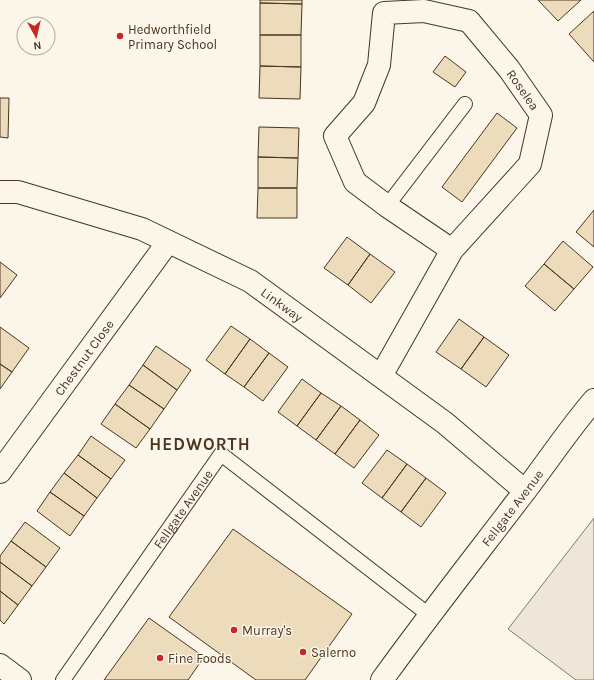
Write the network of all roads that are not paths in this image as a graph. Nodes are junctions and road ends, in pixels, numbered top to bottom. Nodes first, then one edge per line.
1 (384, 7) edge
2 (465, 104) dead end
3 (0, 192) edge
4 (387, 206) junction
5 (168, 242) junction
6 (452, 250) junction
7 (381, 376) junction
8 (594, 400) edge
9 (0, 472) edge
10 (525, 491) junction
11 (429, 615) junction
12 (0, 665) edge
13 (20, 680) edge
14 (63, 680) edge
15 (382, 680) edge

1 - 4 street, Roselea
1 - 6 street, Roselea
2 - 4 lane
3 - 5 street, Linkway
4 - 6 street, Roselea
5 - 7 street, Linkway
5 - 9 street, Chestnut Close
6 - 7 street, Roselea
7 - 10 street, Linkway
8 - 10 street, Fellgate Avenue
10 - 11 street, Fellgate Avenue
11 - 14 lane, Fellgate Avenue
11 - 15 street, Fellgate Avenue
12 - 13 street

